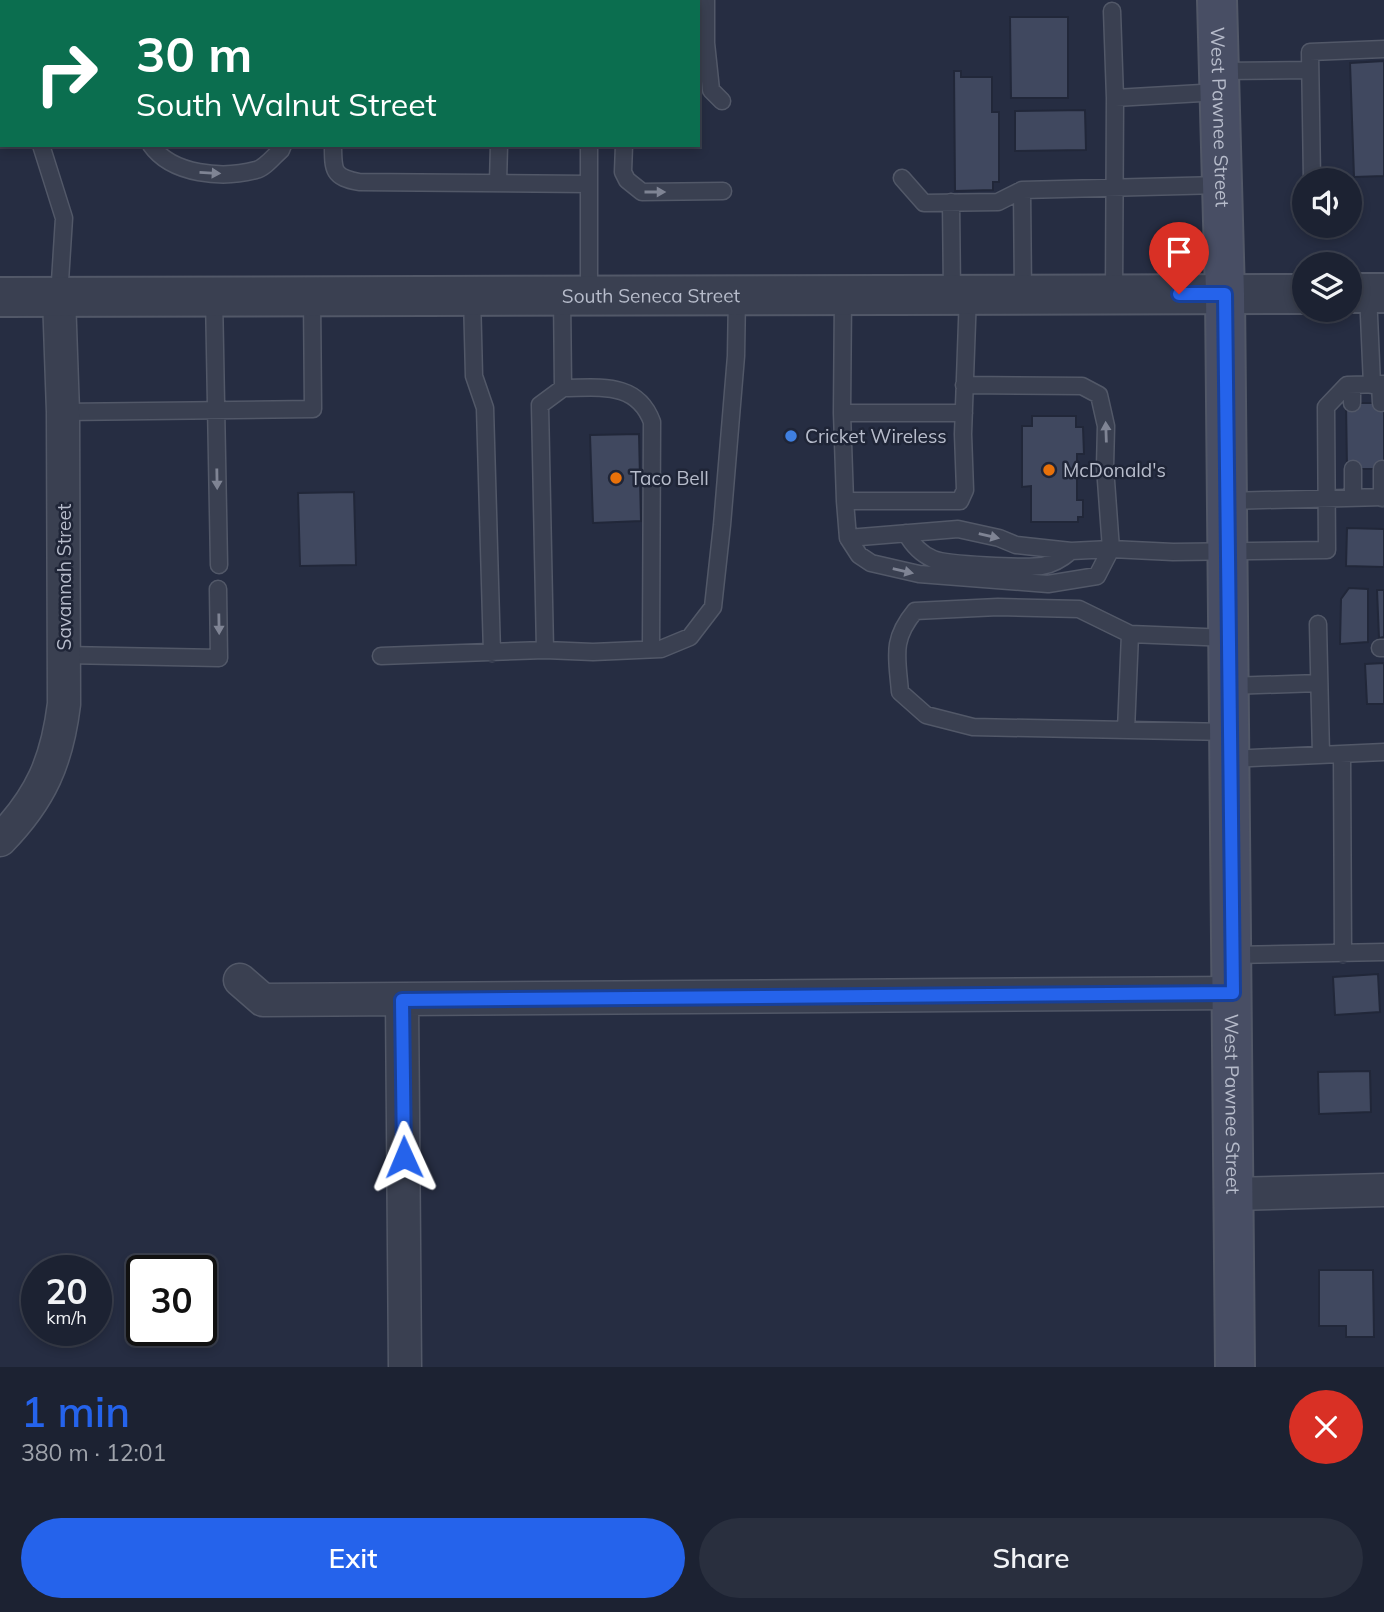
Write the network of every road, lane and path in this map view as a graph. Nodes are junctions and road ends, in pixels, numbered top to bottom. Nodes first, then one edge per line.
1 (706, 0) edge
2 (1217, 0) edge
3 (1112, 12) dead end
4 (1384, 49) edge
5 (1310, 70) junction
6 (1219, 82) junction
7 (1115, 98) junction
8 (722, 101) dead end
9 (42, 147) edge
10 (153, 147) edge
11 (282, 147) edge
12 (332, 147) edge
13 (499, 147) edge
14 (589, 147) edge
15 (624, 147) edge
16 (1312, 168) edge
17 (902, 178) dead end
18 (498, 183) junction
19 (590, 184) junction
20 (1222, 185) junction
21 (1114, 188) junction
22 (1022, 190) junction
23 (723, 191) dead end
24 (951, 202) junction
25 (1292, 293) edge
26 (1367, 293) edge
27 (737, 294) junction
28 (844, 294) junction
29 (960, 294) junction
30 (1023, 294) junction
31 (1114, 294) junction
32 (1225, 294) junction
33 (576, 295) junction
34 (214, 296) junction
35 (472, 296) junction
36 (0, 297) edge
37 (59, 297) junction
38 (312, 298) junction
39 (964, 385) junction
40 (1352, 385) junction
41 (1379, 385) edge
42 (563, 388) junction
43 (1352, 403) dead end
44 (1381, 403) dead end
45 (216, 411) junction
46 (62, 412) junction
47 (842, 413) junction
48 (964, 413) junction
49 (1382, 468) dead end
50 (1353, 469) dead end
51 (1353, 498) junction
52 (1383, 498) edge
53 (1326, 499) junction
54 (1227, 501) junction
55 (845, 502) junction
56 (906, 533) junction
57 (848, 538) junction
58 (1111, 549) junction
59 (1071, 551) junction
60 (1228, 551) junction
61 (219, 565) dead end
62 (218, 589) dead end
63 (1318, 624) dead end
64 (1130, 634) junction
65 (1229, 638) junction
66 (651, 649) junction
67 (545, 650) junction
68 (492, 653) junction
69 (65, 655) junction
70 (381, 656) dead end
71 (1319, 683) junction
72 (1229, 685) junction
73 (1126, 730) junction
74 (1230, 746) junction
75 (1384, 752) edge
76 (1342, 754) junction
77 (1321, 755) junction
78 (0, 840) edge
79 (1384, 952) edge
80 (1343, 954) junction
81 (1232, 955) junction
82 (240, 980) dead end
83 (1233, 993) junction
84 (402, 1000) junction
85 (1384, 1190) edge
86 (1232, 1194) junction
87 (405, 1367) edge
88 (1235, 1367) edge

1 - 8 lane
2 - 6 main road, West Pawnee Street
3 - 7 lane
4 - 5 lane
5 - 6 lane
5 - 16 lane
6 - 7 lane
6 - 20 main road, West Pawnee Street
7 - 21 lane
9 - 37 lane
10 -> 11 lane
12 - 18 lane
13 - 18 lane
14 - 19 lane
15 -> 23 lane
17 - 24 lane
18 - 19 lane
19 - 33 lane
20 - 21 lane
20 - 32 main road, West Pawnee Street
21 - 22 lane
21 - 31 lane
22 - 24 lane
22 - 30 lane
24 - 29 lane
25 - 32 street, South Seneca Street
26 - 41 lane
27 - 28 street, South Seneca Street
27 - 33 street, South Seneca Street
27 - 66 lane
28 - 29 street, South Seneca Street
28 - 47 lane
29 - 30 street, South Seneca Street
29 - 39 lane
30 - 31 street, South Seneca Street
31 - 32 street, South Seneca Street
32 - 54 main road, West Pawnee Street
33 - 35 street, South Seneca Street
33 - 42 lane
34 - 37 street, South Seneca Street
34 - 38 street, South Seneca Street
34 - 45 lane
35 - 38 street, South Seneca Street
35 - 68 lane
36 - 37 street, South Seneca Street
37 - 46 street, Savannah Street
38 - 45 lane
39 - 48 lane
58 -> 39 lane
40 - 41 lane
40 - 43 lane
40 - 53 lane
41 - 44 lane
42 - 66 lane
42 - 67 lane
45 - 46 lane
45 -> 61 lane
46 - 69 street, Savannah Street
47 - 48 lane
47 - 55 lane
48 - 55 lane
49 - 52 lane
50 - 51 lane
51 - 52 lane
51 - 53 lane
53 - 54 lane
53 - 60 lane
54 - 60 main road, West Pawnee Street
55 - 57 lane
56 - 57 lane
56 -> 59 lane
56 - 59 lane
57 -> 58 lane
58 - 59 lane
58 - 60 lane
60 - 65 main road, West Pawnee Street
62 -> 69 lane
63 - 71 lane
64 - 65 lane
64 - 73 lane
64 - 73 lane
65 - 72 main road, West Pawnee Street
66 - 67 lane
67 - 68 lane
68 - 70 lane
69 - 78 street, Savannah Street
71 - 72 lane
71 - 77 lane
72 - 74 main road, West Pawnee Street
73 - 74 lane
74 - 77 lane
74 - 81 main road, West Pawnee Street
75 - 76 lane
76 - 77 lane
76 - 80 lane
79 - 80 lane
80 - 81 lane
81 - 83 main road, West Pawnee Street
82 - 84 street
83 - 84 street
83 - 86 main road, West Pawnee Street
84 - 87 street
85 - 86 street
86 - 88 main road, West Pawnee Street

